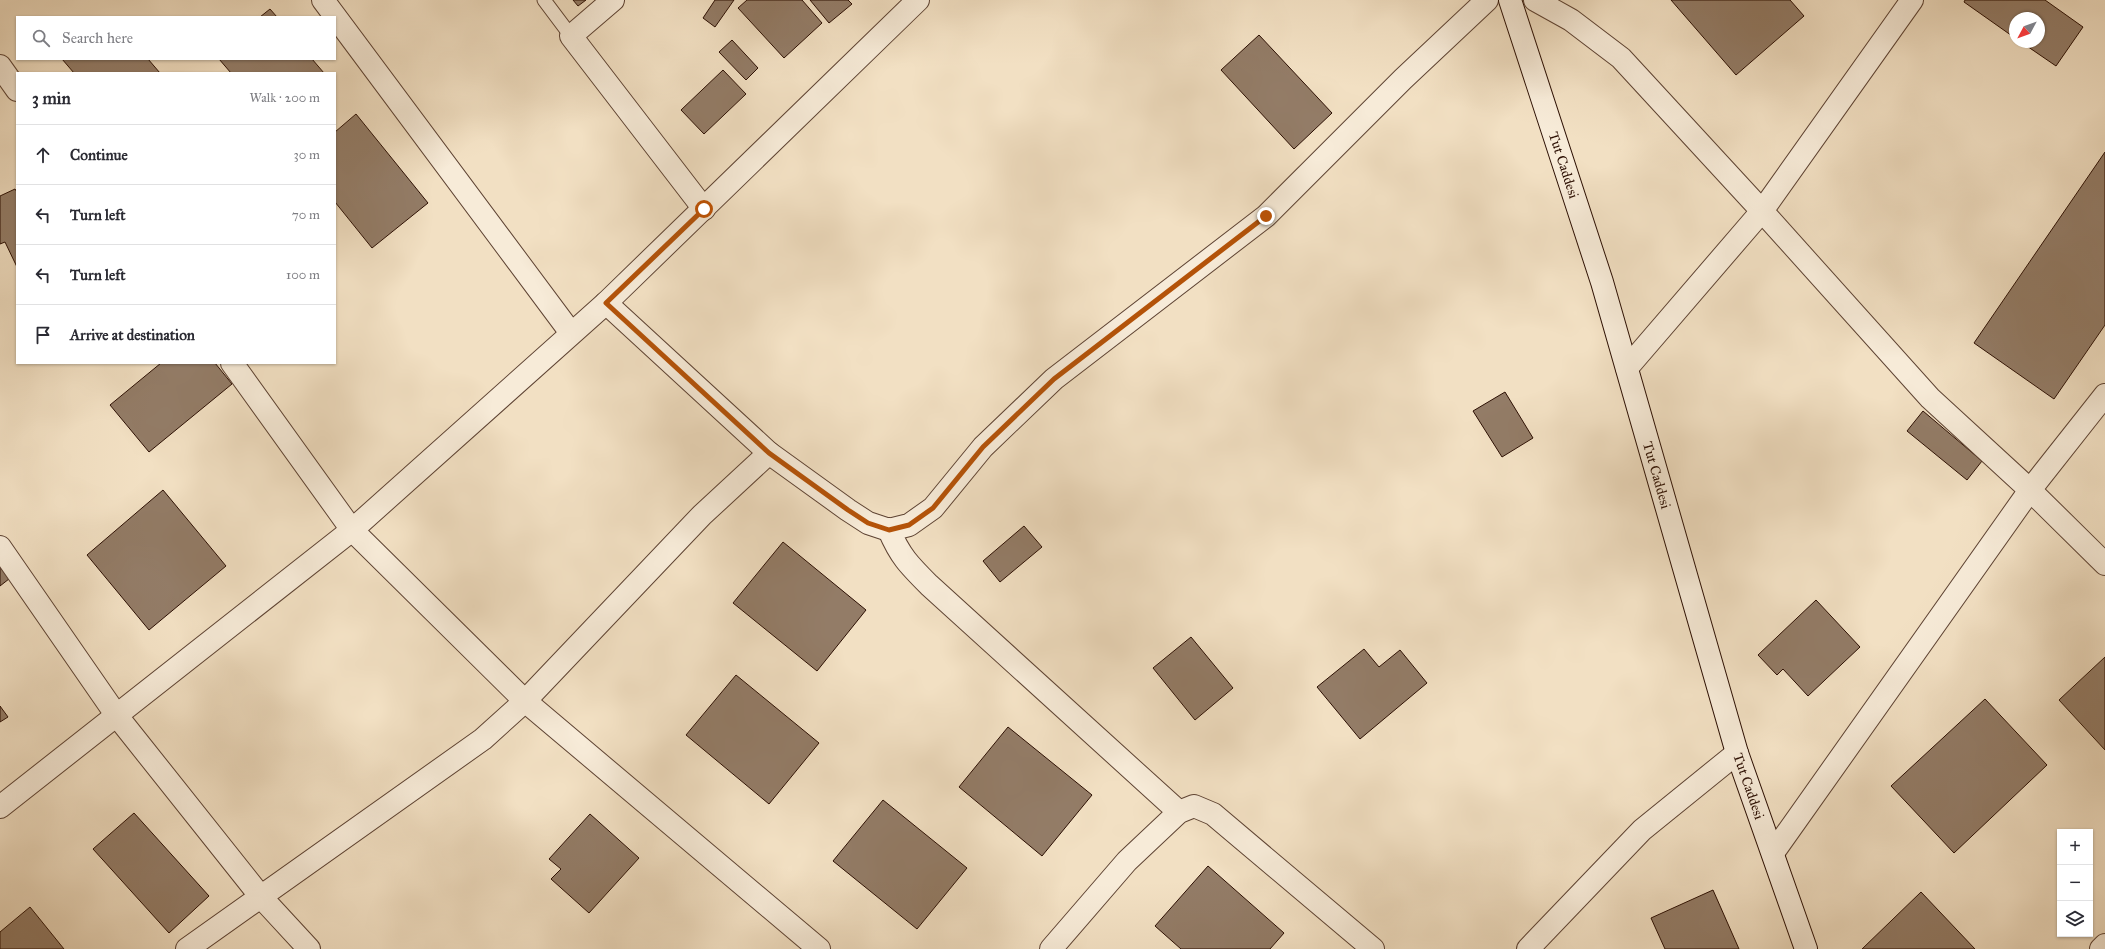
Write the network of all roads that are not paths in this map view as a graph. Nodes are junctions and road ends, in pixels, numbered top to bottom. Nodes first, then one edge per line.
1 (323, 0) edge
2 (544, 0) edge
3 (613, 0) edge
4 (918, 0) edge
5 (1487, 0) edge
6 (1510, 0) edge
7 (1535, 0) edge
8 (1912, 0) edge
9 (335, 16) edge
10 (336, 17) edge
11 (571, 36) junction
12 (0, 66) edge
13 (16, 89) edge
14 (704, 209) junction
15 (1762, 211) junction
16 (606, 303) junction
17 (571, 333) junction
18 (233, 364) edge
19 (1627, 368) junction
20 (2105, 395) edge
21 (769, 453) junction
22 (2030, 490) junction
23 (352, 530) junction
24 (889, 530) junction
25 (0, 547) edge
26 (2105, 564) edge
27 (525, 701) junction
28 (117, 716) junction
29 (1737, 753) junction
30 (0, 807) edge
31 (1179, 812) junction
32 (1773, 853) junction
33 (261, 898) junction
34 (2105, 945) edge
35 (187, 949) edge
36 (309, 949) edge
37 (819, 949) edge
38 (1051, 949) edge
39 (1373, 949) edge
40 (1528, 949) edge
41 (1806, 949) edge
42 (2101, 949) edge

1 - 9 street
2 - 11 lane
3 - 11 street
4 - 14 street
5 - 24 street
6 - 19 street, Tut Caddesi
7 - 15 street
8 - 15 street
10 - 17 street
11 - 14 street
12 - 13 street
14 - 16 street
15 - 19 street
15 - 22 street
16 - 17 street
16 - 21 street
17 - 23 street
18 - 23 street
19 - 29 street, Tut Caddesi
20 - 22 street
21 - 24 street
21 - 27 street
22 - 26 street
22 - 32 street
23 - 27 street
23 - 28 street
24 - 31 street
25 - 28 street
27 - 33 street
27 - 37 street
28 - 30 street
28 - 33 street
29 - 32 street, Tut Caddesi
29 - 40 street
31 - 38 street
31 - 39 street
32 - 41 street, Tut Caddesi
33 - 35 street
33 - 36 street
34 - 42 street

